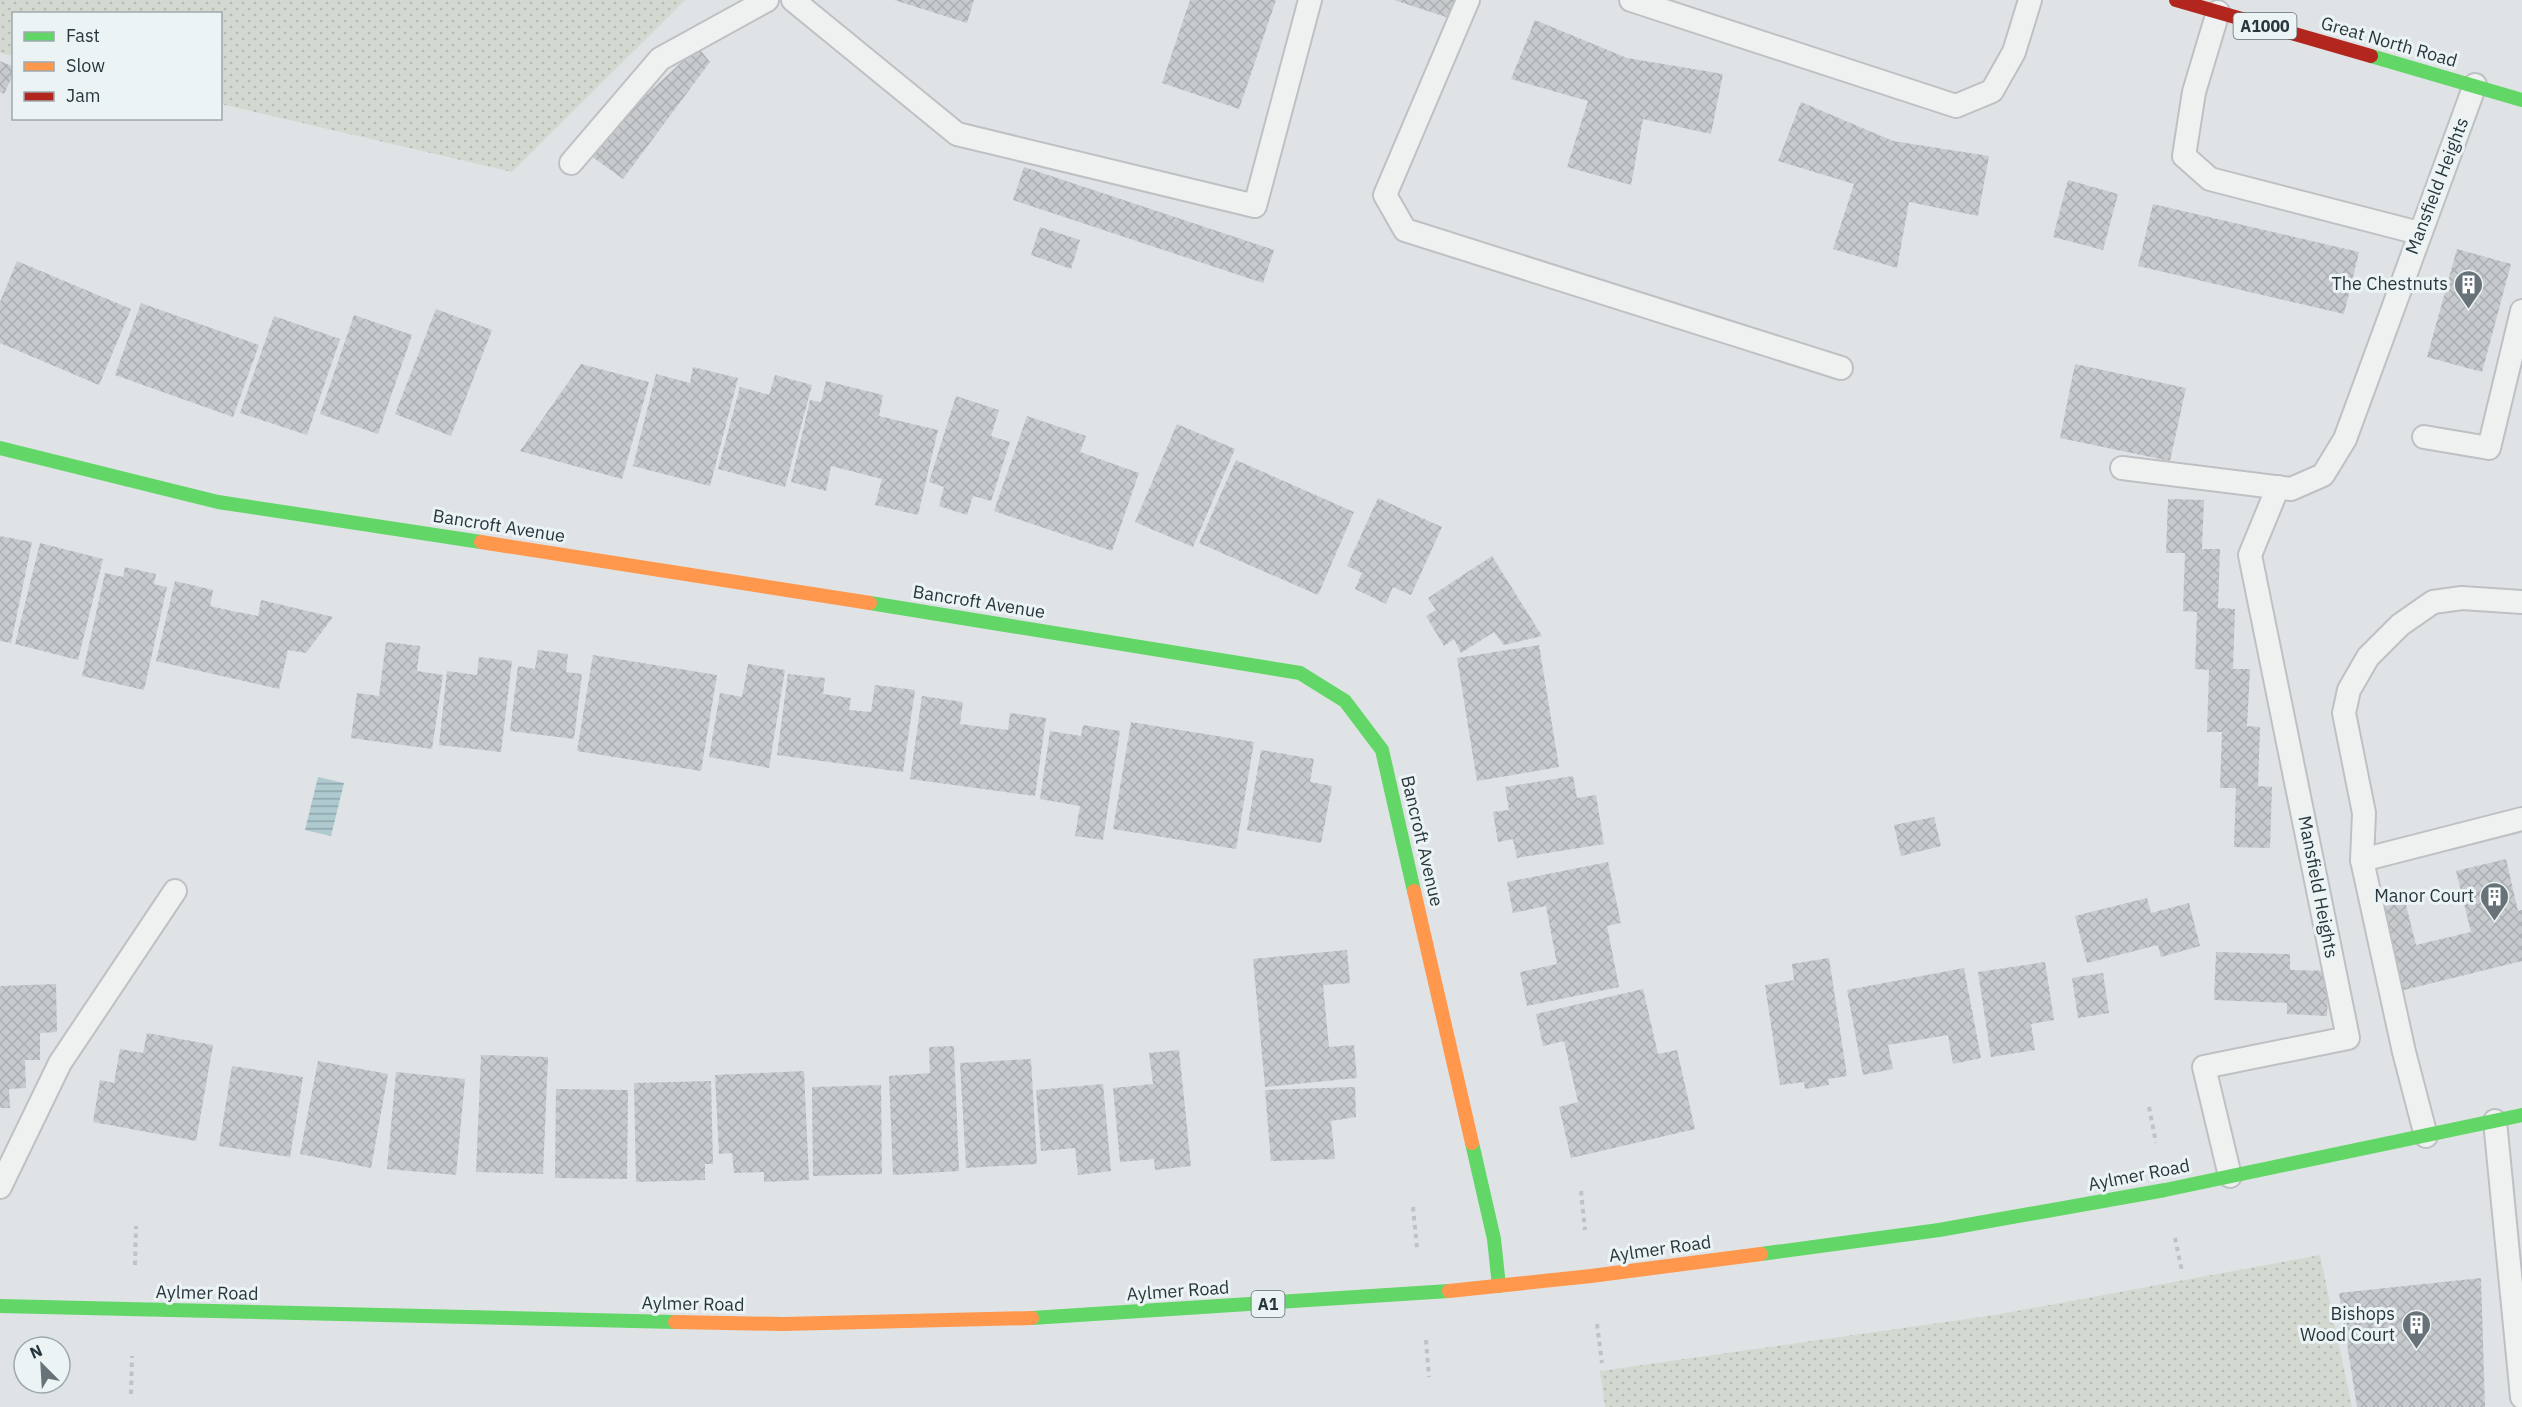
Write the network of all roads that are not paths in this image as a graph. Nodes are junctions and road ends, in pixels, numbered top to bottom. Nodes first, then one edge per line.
1 (767, 0) edge
2 (793, 0) edge
3 (1310, 0) edge
4 (1468, 0) edge
5 (1631, 0) edge
6 (2030, 0) edge
7 (2176, 0) edge
8 (2218, 12) junction
9 (2475, 85) junction
10 (2522, 100) edge
11 (571, 163) dead end
12 (2419, 233) junction
13 (2522, 311) edge
14 (1841, 368) dead end
15 (2424, 437) dead end
16 (0, 448) edge
17 (2121, 468) dead end
18 (2278, 487) junction
19 (2522, 602) edge
20 (2522, 819) edge
21 (2362, 860) junction
22 (175, 891) dead end
23 (2522, 1115) edge
24 (2495, 1121) junction
25 (2426, 1136) junction
26 (2230, 1176) junction
27 (0, 1187) edge
28 (1498, 1287) junction
29 (0, 1306) edge
30 (2522, 1397) edge

1 - 11 lane
2 - 3 lane
4 - 14 lane
5 - 6 lane
7 - 8 main road, Great North Road / A1000
8 - 9 main road, Great North Road / A1000
8 - 12 lane
9 - 10 main road, Great North Road / A1000
9 - 12 lane, Mansfield Heights
12 - 18 lane, Mansfield Heights
13 - 15 lane
16 - 28 main road, Bancroft Avenue
17 - 18 lane, Mansfield Heights
18 - 26 lane, Mansfield Heights
19 - 21 lane
20 - 21 lane
21 - 25 lane
22 - 27 lane
23 - 24 main road, Aylmer Road / A1
24 - 25 main road, Aylmer Road / A1
24 - 30 lane
25 - 26 main road, Aylmer Road / A1
26 - 28 main road, Aylmer Road / A1
28 - 29 main road, Aylmer Road / A1

